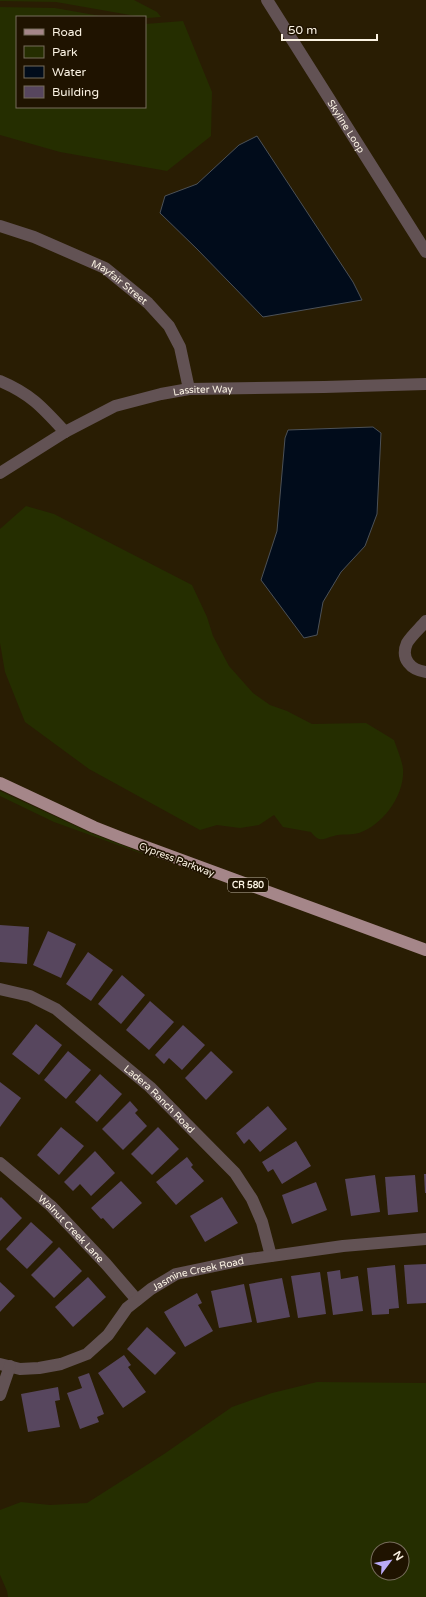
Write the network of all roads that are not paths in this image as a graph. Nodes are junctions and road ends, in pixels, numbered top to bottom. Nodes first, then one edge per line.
1 (267, 0) edge
2 (0, 226) edge
3 (426, 252) edge
4 (0, 381) edge
5 (426, 384) edge
6 (189, 389) junction
7 (65, 432) junction
8 (0, 473) edge
9 (426, 622) edge
10 (426, 672) edge
11 (0, 783) edge
12 (426, 950) edge
13 (0, 989) edge
14 (0, 1163) edge
15 (426, 1239) edge
16 (271, 1256) junction
17 (137, 1300) junction
18 (5, 1365) edge
19 (0, 1394) edge

1 - 3 street, Skyline Loop
2 - 6 street, Mayfair Street
4 - 7 street
5 - 6 street, Lassiter Way
6 - 7 street, Lassiter Way
7 - 8 street, Lassiter Way
9 - 10 street
11 - 12 main road, Cypress Parkway / CR 580
13 - 16 street, Ladera Ranch Road
14 - 17 street, Walnut Creek Lane
15 - 16 street, Jasmine Creek Road
16 - 17 street, Jasmine Creek Road
17 - 18 street, Jasmine Creek Road
18 - 19 street

